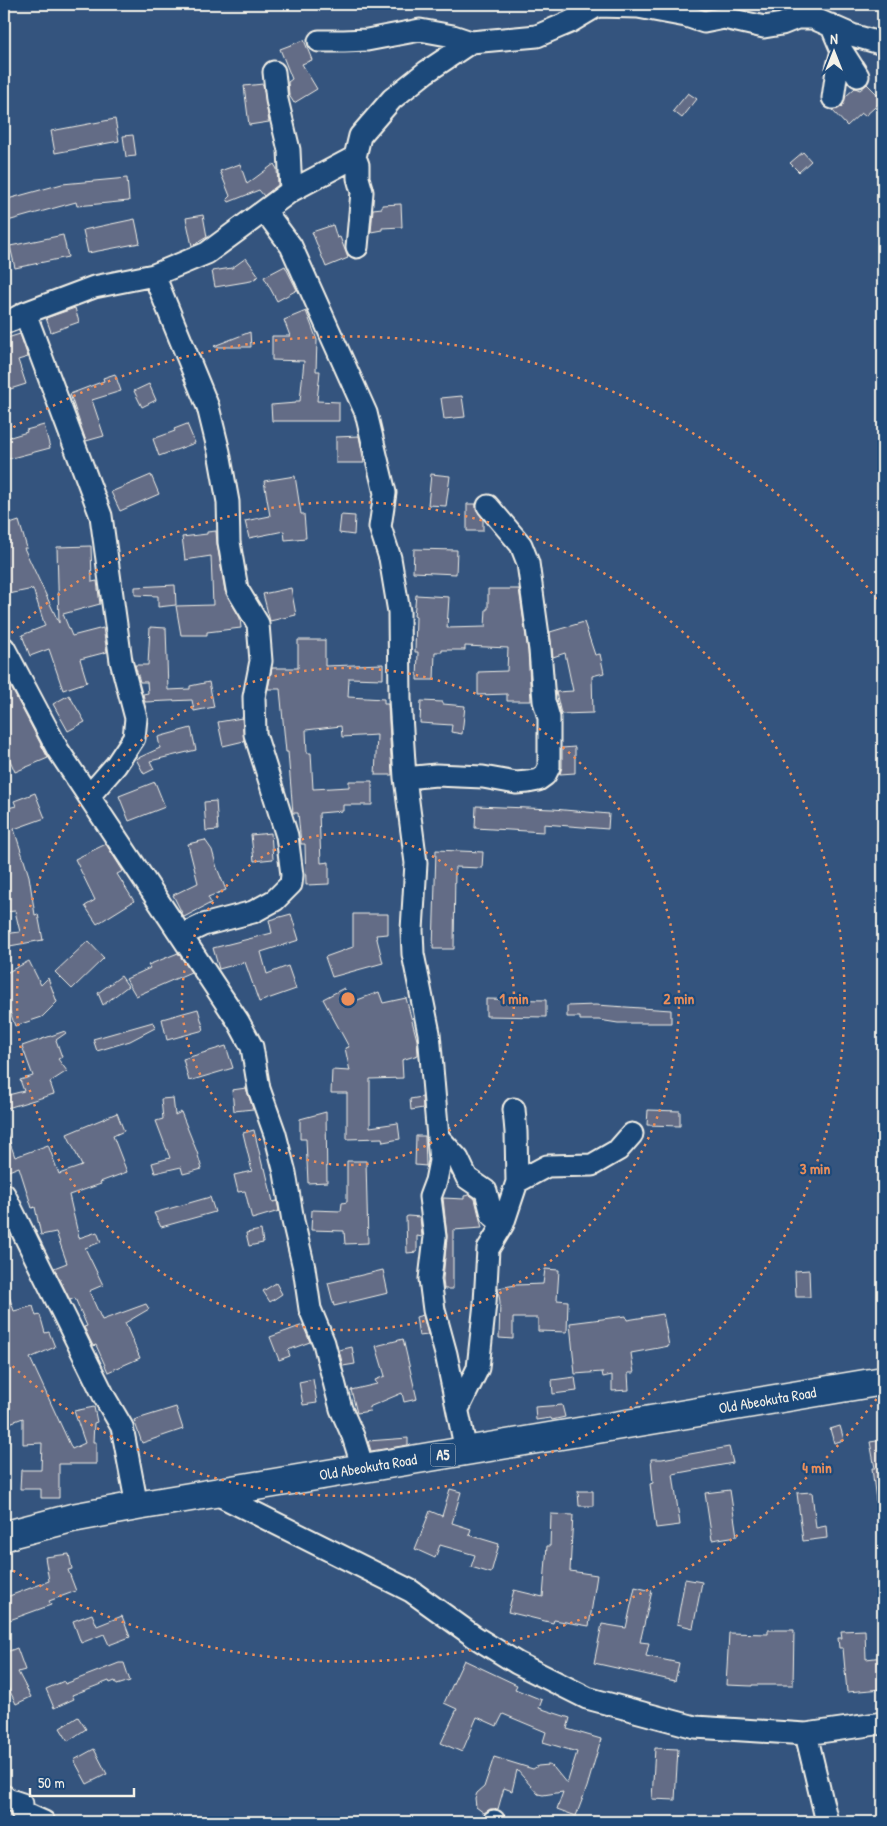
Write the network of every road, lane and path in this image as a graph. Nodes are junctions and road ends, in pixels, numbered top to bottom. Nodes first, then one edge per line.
1 (831, 25) junction
2 (319, 40) dead end
3 (471, 42) junction
4 (883, 44) edge
5 (842, 51) junction
6 (274, 72) dead end
7 (858, 76) dead end
8 (833, 98) dead end
9 (355, 157) junction
10 (291, 191) junction
11 (265, 211) junction
12 (357, 247) dead end
13 (154, 275) junction
14 (24, 313) junction
15 (4, 323) edge
16 (488, 506) dead end
17 (4, 648) edge
18 (405, 778) junction
19 (89, 796) junction
20 (182, 935) junction
21 (514, 1109) dead end
22 (632, 1134) dead end
23 (438, 1137) junction
24 (517, 1182) junction
25 (4, 1194) edge
26 (503, 1224) junction
27 (883, 1381) edge
28 (458, 1409) junction
29 (466, 1452) junction
30 (363, 1468) junction
31 (214, 1493) junction
32 (137, 1506) junction
33 (4, 1537) edge
34 (883, 1723) edge
35 (806, 1734) junction
36 (4, 1796) edge
37 (44, 1822) edge
38 (827, 1822) edge

1 - 3 street
1 - 4 street
1 - 5 street
2 - 3 street
3 - 9 street
5 - 7 street
5 - 8 street
6 - 10 street
9 - 10 street
9 - 12 street
10 - 11 street
11 - 13 street
11 - 18 street
13 - 14 street
13 - 20 street
14 - 15 street
14 - 19 street
16 - 18 street
17 - 19 street
18 - 23 street
19 - 20 street
20 - 30 street
21 - 24 street
22 - 24 street
23 - 26 street
23 - 28 street
24 - 26 street
25 - 32 street
26 - 28 street
27 - 29 highway, Old Abeokuta Road / A5
28 - 29 street
29 - 30 highway, Old Abeokuta Road / A5
30 - 31 highway, Old Abeokuta Road / A5
31 - 32 highway, Old Abeokuta Road / A5
31 - 35 street
32 - 33 highway, Old Abeokuta Road / A5
34 - 35 street
35 - 38 street
36 - 37 street

